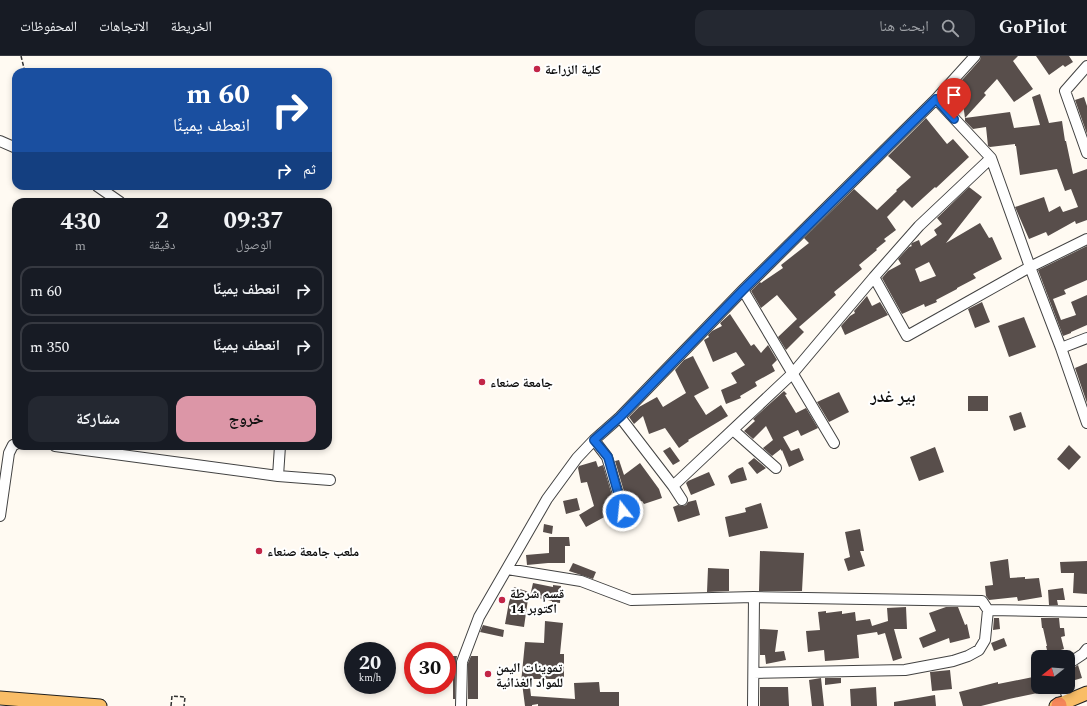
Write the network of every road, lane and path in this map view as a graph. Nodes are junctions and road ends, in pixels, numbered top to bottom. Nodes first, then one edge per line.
1 (21, 56) edge
2 (975, 56) edge
3 (1087, 66) edge
4 (25, 68) edge
5 (936, 99) junction
6 (0, 141) edge
7 (12, 146) edge
8 (1087, 153) edge
9 (991, 158) junction
10 (103, 190) edge
11 (114, 198) edge
12 (1087, 239) edge
13 (1030, 267) junction
14 (874, 277) junction
15 (743, 290) junction
16 (1087, 338) edge
17 (1061, 348) junction
18 (793, 373) junction
19 (620, 417) junction
20 (1087, 423) edge
21 (733, 430) junction
22 (594, 440) junction
23 (834, 443) dead end
24 (12, 447) edge
25 (85, 450) edge
26 (280, 450) edge
27 (776, 468) dead end
28 (278, 476) junction
29 (330, 480) dead end
30 (673, 486) junction
31 (682, 500) dead end
32 (623, 511) dead end
33 (0, 516) edge
34 (508, 569) junction
35 (754, 598) junction
36 (988, 610) junction
37 (1087, 612) edge
38 (1087, 650) edge
39 (1075, 659) edge
40 (754, 673) junction
41 (1087, 693) edge
42 (1063, 694) edge
43 (0, 698) edge
44 (1061, 705) edge
45 (100, 706) edge
46 (171, 706) edge
47 (184, 706) edge
48 (460, 706) edge
49 (753, 706) edge

1 - 4 path
2 - 5 street
3 - 8 street
5 - 9 street
5 - 15 street
6 - 7 street
9 - 13 street
9 - 14 street
10 - 11 street
12 - 13 street
13 - 14 street
13 - 17 street
14 - 18 street
15 - 18 street
15 - 19 street
16 - 17 street
17 - 20 street
18 - 21 street
18 - 23 street
19 - 22 street
19 - 30 street
21 - 27 street
21 - 30 street
22 - 32 street
22 - 34 street
24 - 33 street
25 - 28 street
26 - 28 street
28 - 29 street
30 - 31 street
34 - 35 street
34 - 48 street
35 - 36 street
35 - 40 street
36 - 37 street
36 - 40 street
38 - 39 street
40 - 49 street
41 - 44 main road
42 - 44 street
43 - 45 main road
46 - 47 path

